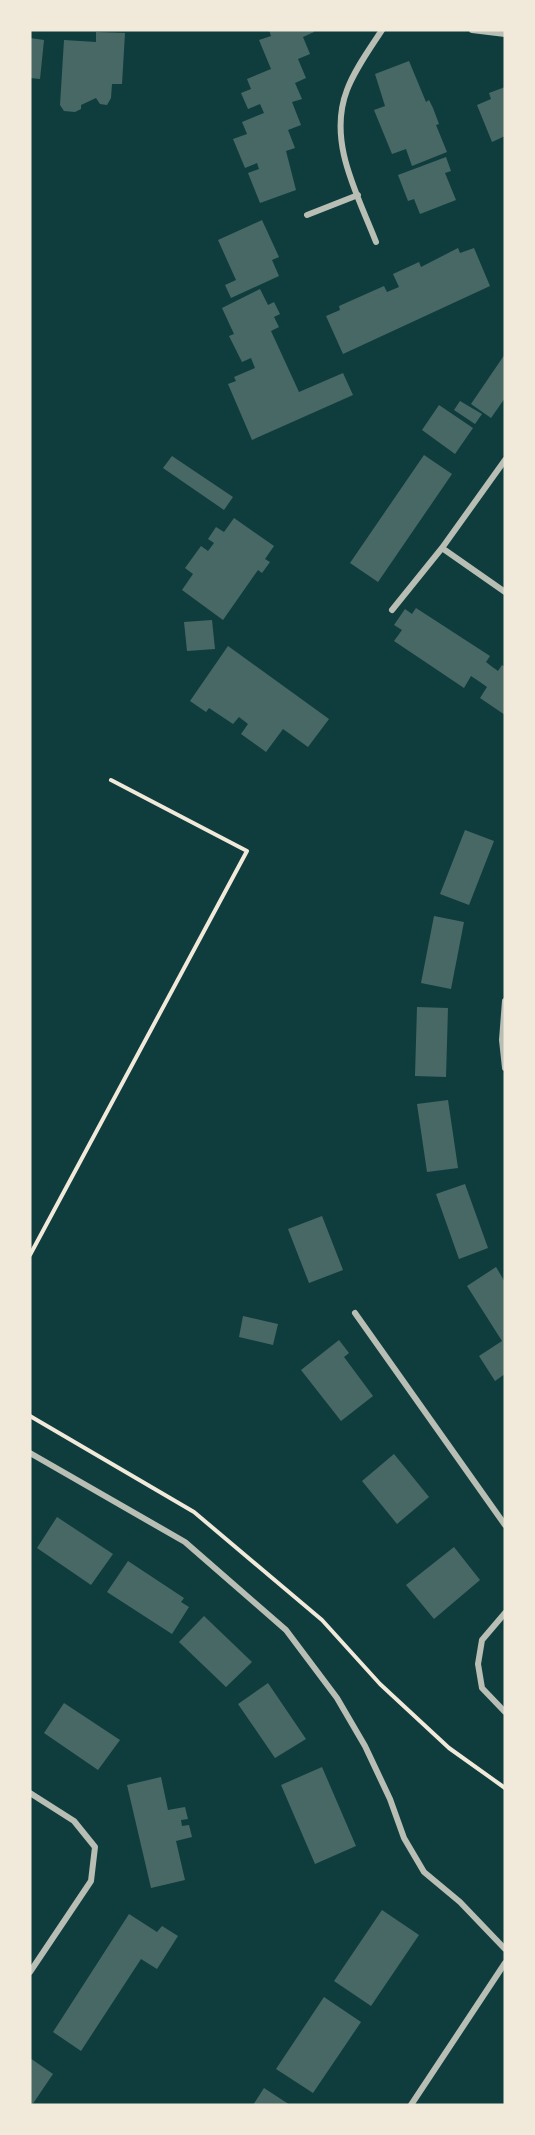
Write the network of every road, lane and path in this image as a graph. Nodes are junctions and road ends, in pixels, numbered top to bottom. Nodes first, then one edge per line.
1 (382, 30) edge
2 (472, 30) edge
3 (505, 34) edge
4 (358, 195) junction
5 (307, 215) dead end
6 (376, 242) dead end
7 (505, 460) edge
8 (442, 548) junction
9 (505, 592) edge
10 (392, 610) dead end
11 (111, 780) dead end
12 (505, 1001) edge
13 (505, 1068) edge
14 (30, 1255) edge
15 (356, 1313) dead end
16 (30, 1453) edge
17 (505, 1525) edge
18 (505, 1613) edge
19 (505, 1712) edge
20 (30, 1793) edge
21 (505, 1949) edge
22 (505, 1963) edge
23 (30, 1972) edge
24 (411, 2105) edge

1 - 4 street
2 - 3 street
4 - 5 street
4 - 6 street
7 - 8 street
8 - 9 street
8 - 10 street
11 - 14 path
12 - 13 street
15 - 17 street
16 - 21 street
18 - 19 street
20 - 23 street
22 - 24 street

